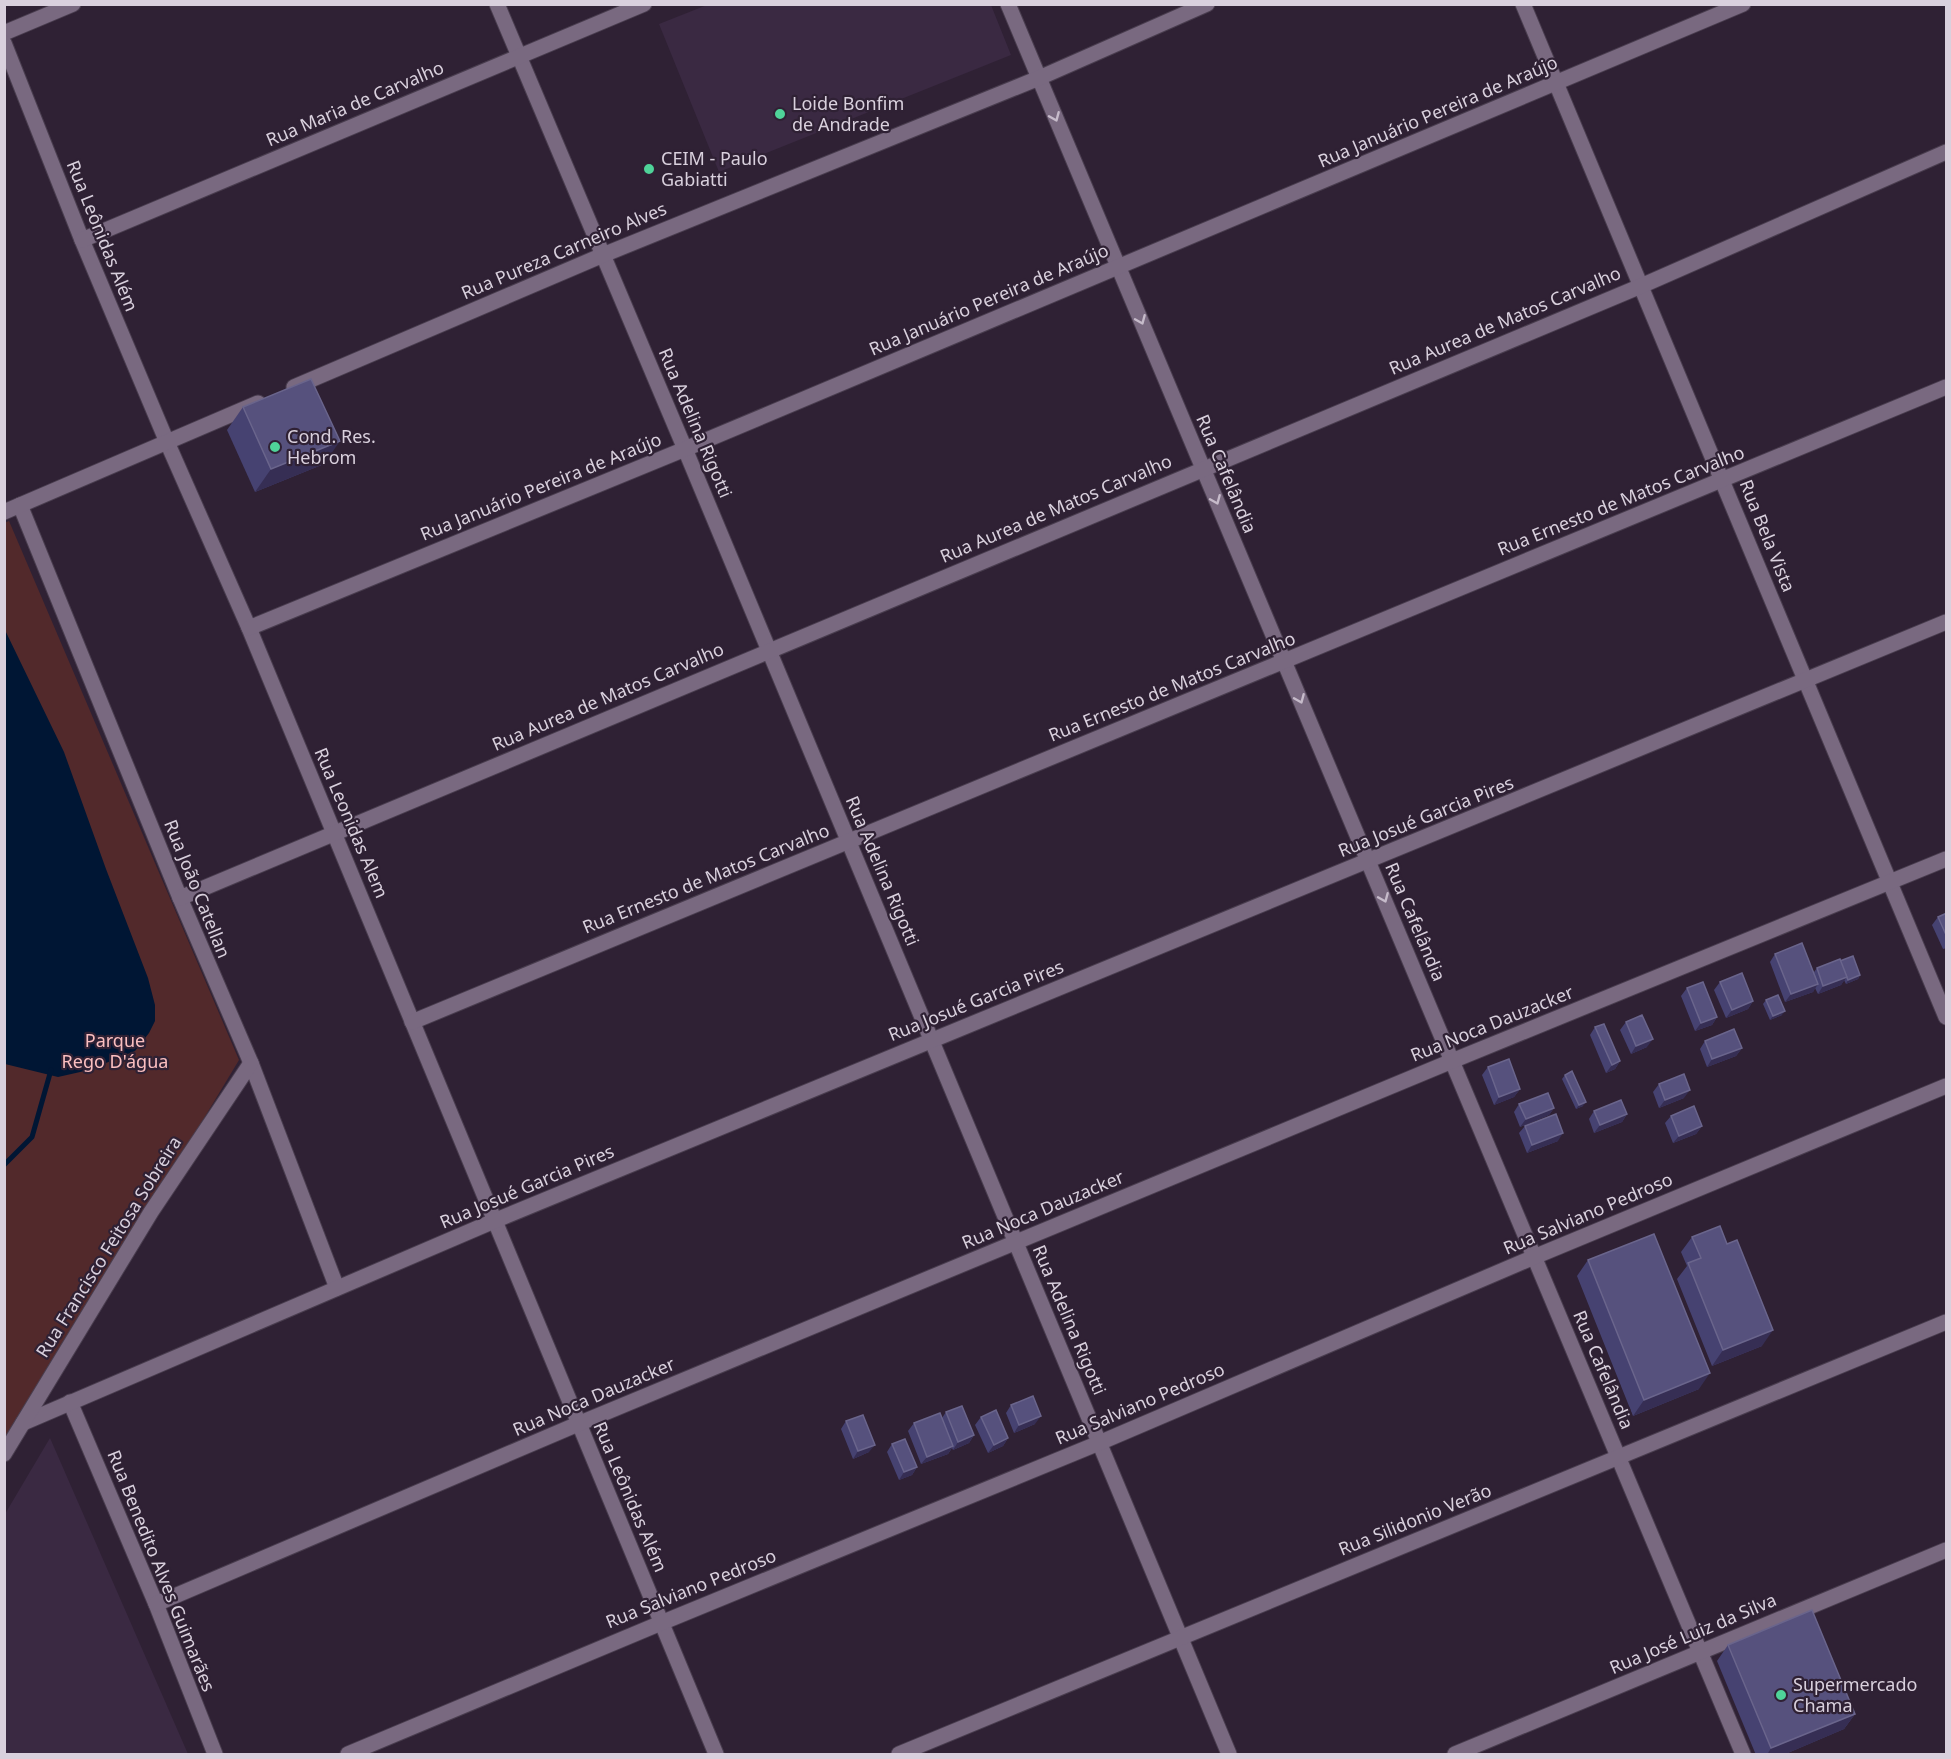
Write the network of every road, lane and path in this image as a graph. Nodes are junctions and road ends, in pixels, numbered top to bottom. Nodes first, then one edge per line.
1 (73, 4) edge
2 (496, 4) edge
3 (644, 4) edge
4 (1008, 4) edge
5 (1207, 4) edge
6 (1523, 4) edge
7 (1743, 4) edge
8 (4, 33) edge
9 (4, 43) edge
10 (519, 57) junction
11 (1039, 78) junction
12 (1556, 84) junction
13 (1947, 152) edge
14 (82, 240) junction
15 (603, 255) junction
16 (1118, 266) junction
17 (1641, 286) junction
18 (1947, 387) edge
19 (167, 442) junction
20 (685, 449) junction
21 (1203, 469) junction
22 (1723, 480) junction
23 (20, 505) junction
24 (4, 512) edge
25 (1947, 622) edge
26 (249, 628) junction
27 (769, 650) junction
28 (1284, 661) junction
29 (1805, 681) junction
30 (334, 833) junction
31 (849, 842) junction
32 (1947, 859) edge
33 (1368, 862) junction
34 (1890, 883) junction
35 (180, 898) junction
36 (1947, 1017) edge
37 (412, 1022) junction
38 (932, 1041) junction
39 (1452, 1061) junction
40 (251, 1063) junction
41 (1947, 1086) edge
42 (494, 1221) junction
43 (1016, 1242) junction
44 (1534, 1257) junction
45 (338, 1288) junction
46 (1947, 1322) edge
47 (70, 1402) junction
48 (23, 1423) junction
49 (578, 1424) junction
50 (1099, 1443) junction
51 (4, 1454) edge
52 (1618, 1457) junction
53 (1947, 1550) edge
54 (156, 1604) junction
55 (661, 1623) junction
56 (1180, 1637) junction
57 (1700, 1653) junction
58 (215, 1755) edge
59 (348, 1755) edge
60 (716, 1755) edge
61 (899, 1755) edge
62 (1229, 1755) edge
63 (1455, 1755) edge
64 (1743, 1755) edge

1 - 8 street
2 - 10 street, Rua Adelina Rigotti
3 - 10 street, Rua Maria de Carvalho
4 - 11 street, Rua Cafelândia
5 - 11 street, Rua Pureza Carneiro Alves
6 - 12 street, Rua Bela Vista
7 - 12 street, Rua Januário Pereira de Araújo
9 - 14 street, Rua Leônidas Além
10 - 14 street, Rua Maria de Carvalho
10 - 15 street, Rua Adelina Rigotti
11 - 15 street, Rua Pureza Carneiro Alves
11 -> 16 street, Rua Cafelândia
12 - 16 street, Rua Januário Pereira de Araújo
12 - 17 street, Rua Bela Vista
13 - 17 street, Rua Aurea de Matos Carvalho
14 - 19 street, Rua Leônidas Além
15 - 19 street, Rua Pureza Carneiro Alves
15 - 20 street, Rua Adelina Rigotti
16 - 20 street, Rua Januário Pereira de Araújo
16 -> 21 street, Rua Cafelândia
17 - 21 street, Rua Aurea de Matos Carvalho
17 - 22 street, Rua Bela Vista
18 - 22 street, Rua Ernesto de Matos Carvalho
19 - 23 street, Rua Pureza Carneiro Alves
19 - 26 street, Rua Leonidas Alem
20 - 26 street, Rua Januário Pereira de Araújo
20 - 27 street, Rua Adelina Rigotti
21 - 27 street, Rua Aurea de Matos Carvalho
21 -> 28 street, Rua Cafelândia
22 - 28 street, Rua Ernesto de Matos Carvalho
22 - 29 street, Rua Bela Vista
23 - 24 street, Rua Pureza Carneiro Alves
23 - 35 street, Rua João Catellan
25 - 29 street, Rua Josué Garcia Pires
26 - 30 street, Rua Leonidas Alem
27 - 30 street, Rua Aurea de Matos Carvalho
27 - 31 street, Rua Adelina Rigotti
28 - 31 street, Rua Ernesto de Matos Carvalho
28 -> 33 street, Rua Cafelândia
29 - 33 street, Rua Josué Garcia Pires
29 - 34 street, Rua Bela Vista
30 - 35 street, Rua Aurea de Matos Carvalho
30 - 37 street, Rua Leonidas Alem
31 - 37 street, Rua Ernesto de Matos Carvalho
31 - 38 street, Rua Adelina Rigotti
32 - 34 street, Rua Noca Dauzacker
33 - 38 street, Rua Josué Garcia Pires
33 -> 39 street, Rua Cafelândia
34 - 36 street, Rua Bela Vista
34 - 39 street, Rua Noca Dauzacker
35 - 40 street, Rua João Catellan
37 - 42 street, Rua Leonidas Alem
38 - 42 street, Rua Josué Garcia Pires
38 - 43 street, Rua Adelina Rigotti
39 - 43 street, Rua Noca Dauzacker
39 - 44 street, Rua Cafelândia
40 - 45 street, Rua João Catellan
40 - 48 street, Rua Francisco Feitosa Sobreira
41 - 44 street, Rua Salviano Pedroso
42 - 45 street, Rua Josué Garcia Pires
42 - 49 street, Rua Leônidas Além
43 - 49 street, Rua Noca Dauzacker
43 - 50 street, Rua Adelina Rigotti
44 - 50 street, Rua Salviano Pedroso
44 - 52 street, Rua Cafelândia
45 - 47 street, Rua Josué Garcia Pires
46 - 52 street, Rua Silidonio Verão
47 - 48 street, Rua Josué Garcia Pires
47 - 54 street, Rua Benedito Alves Guimarães
48 - 51 street, Rua Francisco Feitosa Sobreira
49 - 54 street, Rua Noca Dauzacker
49 - 55 street, Rua Leônidas Além
50 - 55 street, Rua Salviano Pedroso
50 - 56 street, Rua Adelina Rigotti
52 - 56 street, Rua Silidonio Verão
52 - 57 street, Rua Cafelândia
53 - 57 street, Rua José Luiz da Silva
54 - 58 street, Rua Benedito Alves Guimarães
55 - 59 street, Rua Salviano Pedroso
55 - 60 street, Rua Leônidas Além
56 - 61 street, Rua Silidonio Verão
56 - 62 street, Rua Adelina Rigotti
57 - 63 street, Rua José Luiz da Silva
57 - 64 street, Rua Cafelândia

